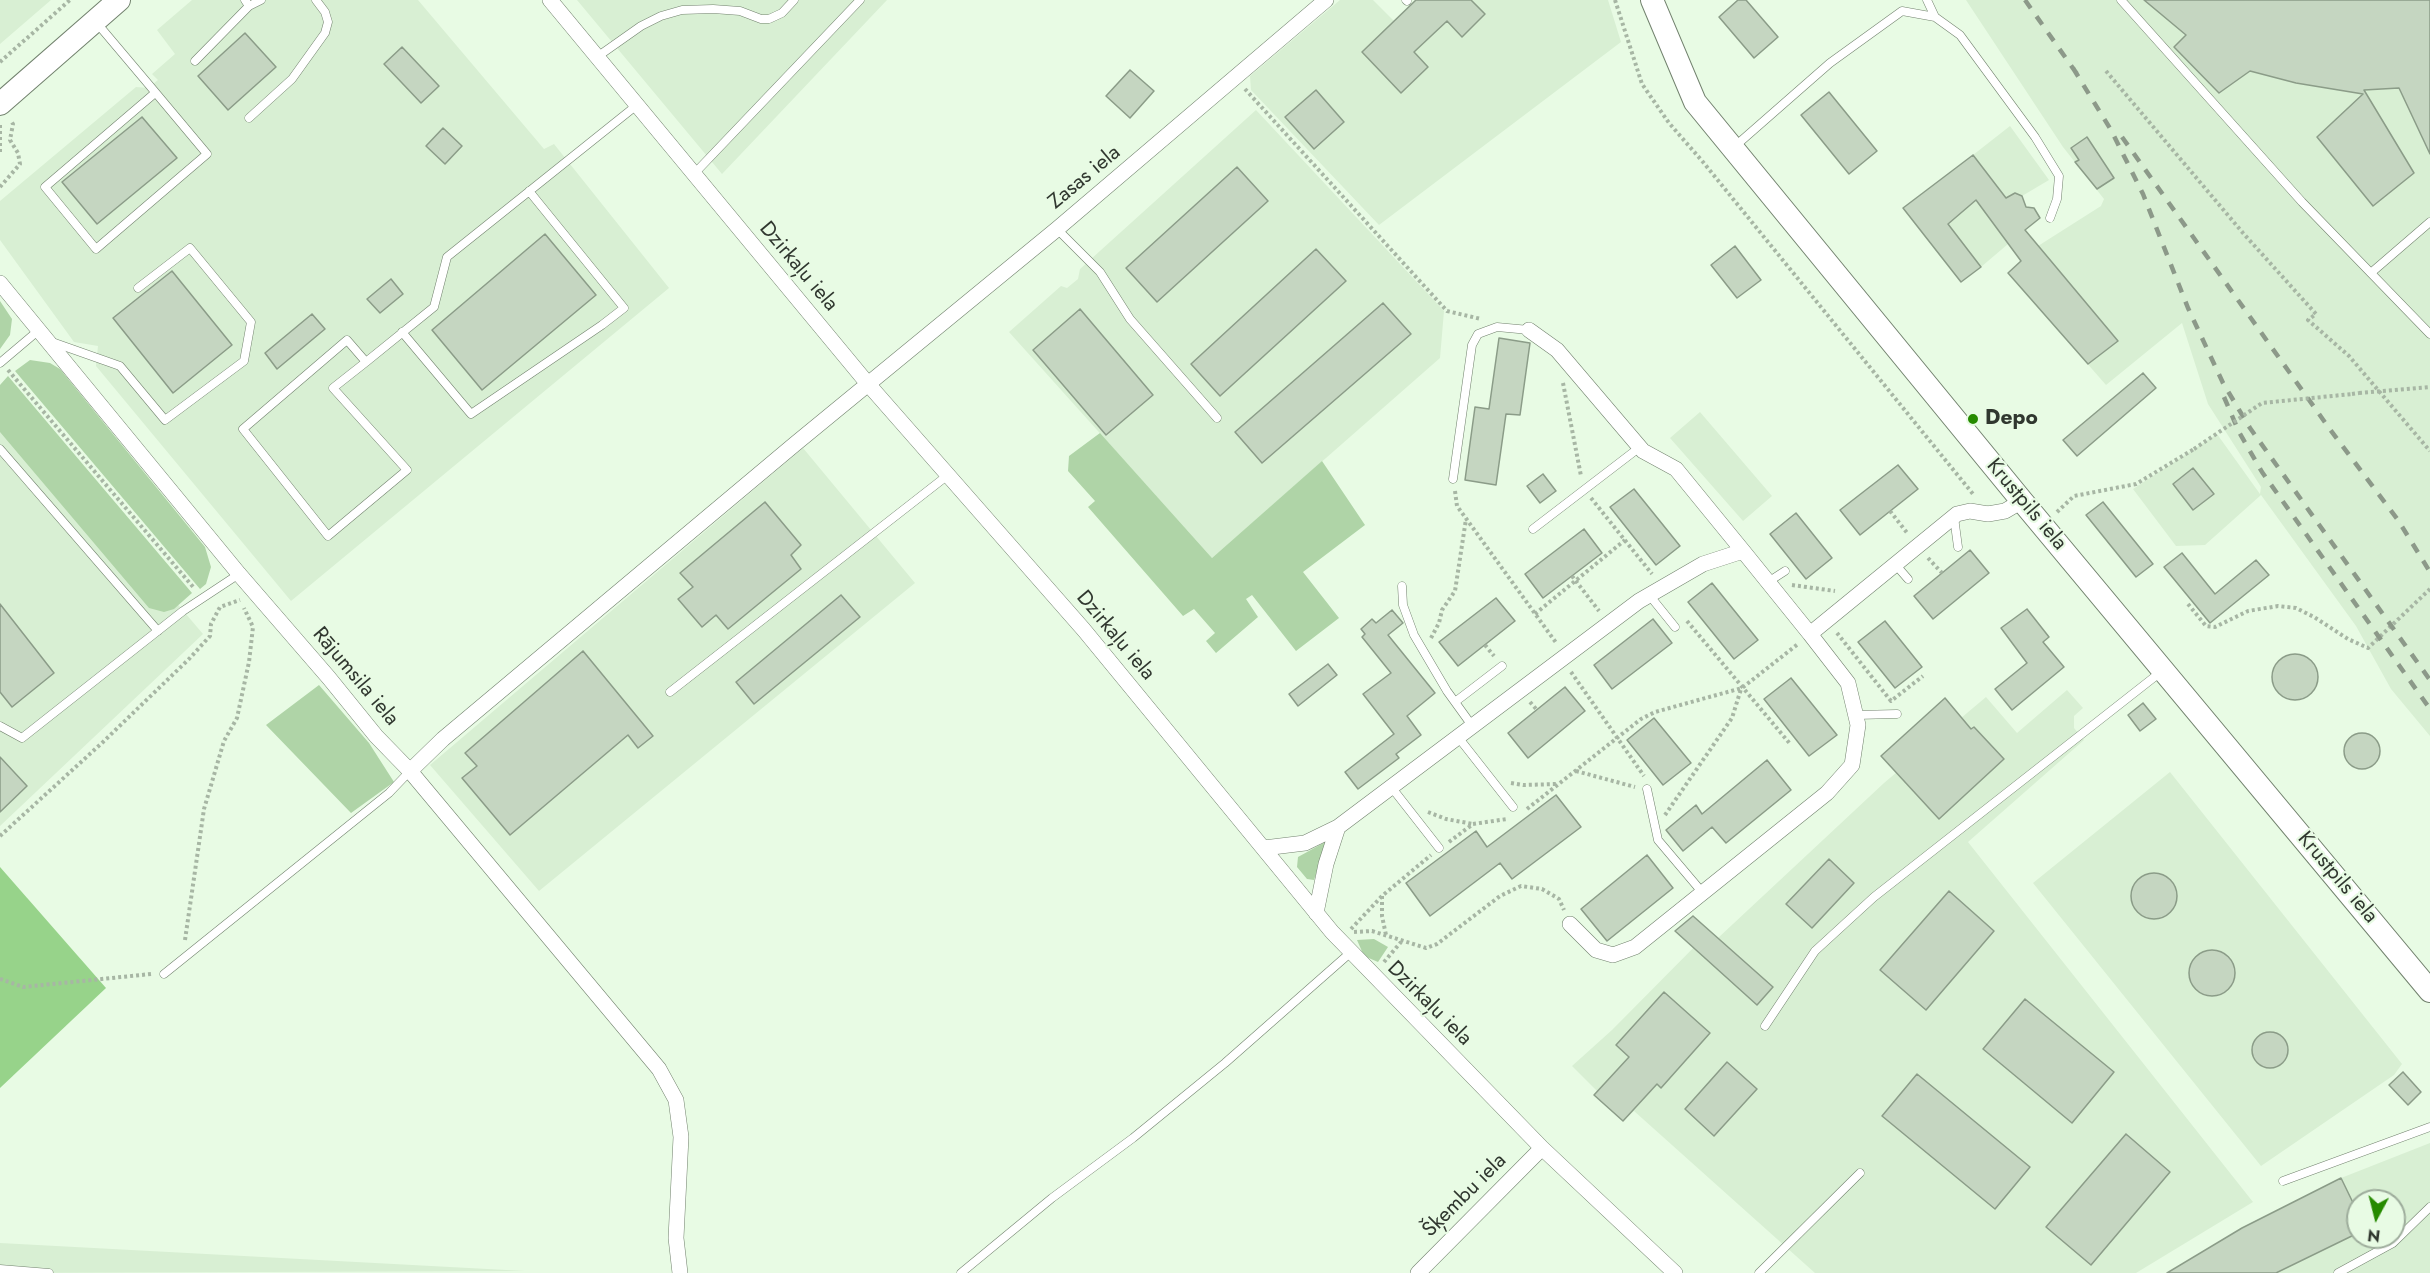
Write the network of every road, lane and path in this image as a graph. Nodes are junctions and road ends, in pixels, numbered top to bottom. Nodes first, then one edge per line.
1 (70, 0) edge
2 (119, 0) edge
3 (261, 0) edge
4 (316, 0) edge
5 (550, 0) edge
6 (794, 0) edge
7 (860, 0) edge
8 (1326, 0) edge
9 (1615, 0) edge
10 (1652, 0) edge
11 (1927, 0) edge
12 (2121, 0) edge
13 (247, 3) edge
14 (1935, 17) junction
15 (95, 21) junction
16 (597, 57) junction
17 (195, 62) dead end
18 (1, 63) edge
19 (2106, 71) dead end
20 (1235, 77) junction
21 (155, 93) junction
22 (637, 105) junction
23 (5, 112) edge
24 (249, 118) dead end
25 (2, 127) dead end
26 (1733, 148) junction
27 (0, 152) edge
28 (694, 174) junction
29 (0, 188) edge
30 (529, 191) junction
31 (2050, 218) dead end
32 (2430, 222) edge
33 (1057, 229) junction
34 (2372, 272) junction
35 (0, 283) edge
36 (138, 288) dead end
37 (1497, 327) junction
38 (1529, 330) joint
39 (402, 332) junction
40 (2430, 334) edge
41 (43, 336) junction
42 (1565, 360) junction
43 (1, 362) edge
44 (366, 362) junction
45 (868, 384) junction
46 (2430, 387) edge
47 (1217, 417) dead end
48 (1640, 447) junction
49 (0, 449) edge
50 (2430, 451) edge
51 (948, 475) junction
52 (1453, 479) joint
53 (1584, 489) junction
54 (2022, 501) junction
55 (1890, 511) dead end
56 (1988, 514) junction
57 (1954, 516) junction
58 (1467, 519) junction
59 (2043, 525) junction
60 (1533, 529) dead end
61 (1625, 540) dead end
62 (1917, 545) junction
63 (1958, 546) dead end
64 (1743, 551) junction
65 (1894, 563) junction
66 (1785, 571) dead end
67 (239, 574) junction
68 (1908, 579) dead end
69 (1768, 582) junction
70 (1402, 586) dead end
71 (2430, 589) edge
72 (1857, 594) junction
73 (1650, 596) junction
74 (202, 598) junction
75 (241, 600) junction
76 (2188, 604) dead end
77 (1535, 614) junction
78 (1827, 620) junction
79 (1676, 627) dead end
80 (158, 631) junction
81 (1810, 634) junction
82 (1564, 658) junction
83 (1430, 662) junction
84 (1502, 666) dead end
85 (2163, 670) junction
86 (1923, 676) dead end
87 (1742, 688) junction
88 (670, 692) dead end
89 (1455, 702) junction
90 (1897, 714) dead end
91 (1856, 715) junction
92 (0, 726) edge
93 (1473, 727) junction
94 (1458, 737) junction
95 (1616, 738) junction
96 (410, 771) junction
97 (1575, 771) junction
98 (1558, 784) junction
99 (1523, 785) dead end
100 (1392, 788) junction
101 (1647, 789) junction
102 (1402, 801) junction
103 (1513, 807) dead end
104 (1473, 824) junction
105 (1656, 824) junction
106 (1338, 827) junction
107 (0, 836) edge
108 (1264, 848) junction
109 (1439, 848) junction
110 (1702, 892) junction
111 (1382, 896) junction
112 (1316, 913) junction
113 (1570, 924) joint
114 (1386, 936) junction
115 (1401, 942) junction
116 (1350, 953) junction
117 (181, 962) junction
118 (164, 974) joint
119 (0, 979) edge
120 (1378, 981) junction
121 (2430, 991) edge
122 (1765, 1026) dead end
123 (2430, 1127) edge
124 (1542, 1148) junction
125 (1860, 1173) dead end
126 (2283, 1181) dead end
127 (2430, 1207) edge
128 (0, 1269) edge
129 (49, 1273) edge
130 (680, 1273) edge
131 (961, 1273) edge
132 (1418, 1273) edge
133 (1675, 1273) edge
134 (1759, 1273) edge
135 (2338, 1273) edge

1 - 18 path
2 - 15 main road
3 - 13 lane
4 - 24 lane
5 - 16 street, Dzirkaļu iela
6 - 16 lane
7 - 28 lane
8 - 20 street, Zasas iela
9 - 56 path
10 - 26 main road, Krustpils iela
11 - 14 lane
12 - 34 lane
13 - 17 lane
14 - 26 lane
14 - 31 lane
15 - 21 lane
15 - 23 main road
16 - 22 street, Dzirkaļu iela
19 - 50 path
20 - 33 street, Zasas iela
20 - 37 path
21 - 21 lane
22 - 28 street, Dzirkaļu iela
22 - 30 lane
23 - 29 path
25 - 27 path
26 - 54 main road, Krustpils iela
28 - 45 street, Dzirkaļu iela
30 - 39 lane
30 - 39 lane
32 - 34 lane
33 - 45 street, Zasas iela
33 - 47 lane
34 - 40 lane
35 - 41 street, Rājumsila iela
36 - 41 lane
37 - 38 lane
37 - 52 lane
38 - 42 street
39 - 44 lane
41 - 43 lane
41 - 67 street, Rājumsila iela
42 - 48 street
42 - 53 path
43 - 74 path
44 - 44 lane
45 - 51 street, Dzirkaļu iela
45 - 96 street, Zasas iela
46 - 59 path, bridge
48 - 53 lane
48 - 64 street
49 - 80 lane
51 - 88 lane
51 - 108 street, Dzirkaļu iela
52 - 58 path
53 - 60 lane
54 - 56 street
54 - 59 main road, Krustpils iela
55 - 62 path
56 - 57 street
57 - 62 street
57 - 63 lane
58 - 77 path
58 - 83 path
59 - 85 main road, Krustpils iela
61 - 77 path
62 - 65 street
64 - 69 street
64 - 73 street
65 - 68 lane
65 - 72 street
66 - 69 lane
67 - 74 lane
67 - 75 path
67 - 96 street, Rājumsila iela
69 - 72 path
69 - 81 street
70 - 83 lane
71 - 76 path
72 - 78 street
73 - 79 lane
73 - 82 street
74 - 80 lane
75 - 107 path
75 - 117 path
77 - 82 path
78 - 81 street
78 - 86 path
80 - 92 lane
81 - 87 path
81 - 91 street
82 - 93 street
82 - 95 path
83 - 89 lane
84 - 89 lane
85 - 121 main road, Krustpils iela
85 - 122 lane
87 - 95 path
87 - 105 path
89 - 93 lane
90 - 91 lane
91 - 110 street
93 - 94 street
94 - 100 street
94 - 103 lane
95 - 97 path
95 - 101 path
96 - 117 lane
96 - 130 street, Rājumsila iela
97 - 98 path
97 - 101 path
98 - 99 path
98 - 104 path
100 - 102 lane
100 - 106 street
101 - 105 lane
102 - 104 path
102 - 109 lane
104 - 109 path
105 - 110 lane
106 - 108 street
106 - 112 street
108 - 112 street, Dzirkaļu iela
109 - 111 path
110 - 113 street
111 - 114 path
111 - 114 path
112 - 116 street, Dzirkaļu iela
113 - 115 path
114 - 115 path
115 - 120 path
116 - 120 street, Dzirkaļu iela
116 - 131 lane
117 - 118 lane
118 - 119 path
120 - 124 street, Dzirkaļu iela
123 - 126 lane
124 - 132 street, Šķembu iela
124 - 133 street, Dzirkaļu iela
125 - 134 lane
127 - 135 lane
128 - 129 lane

